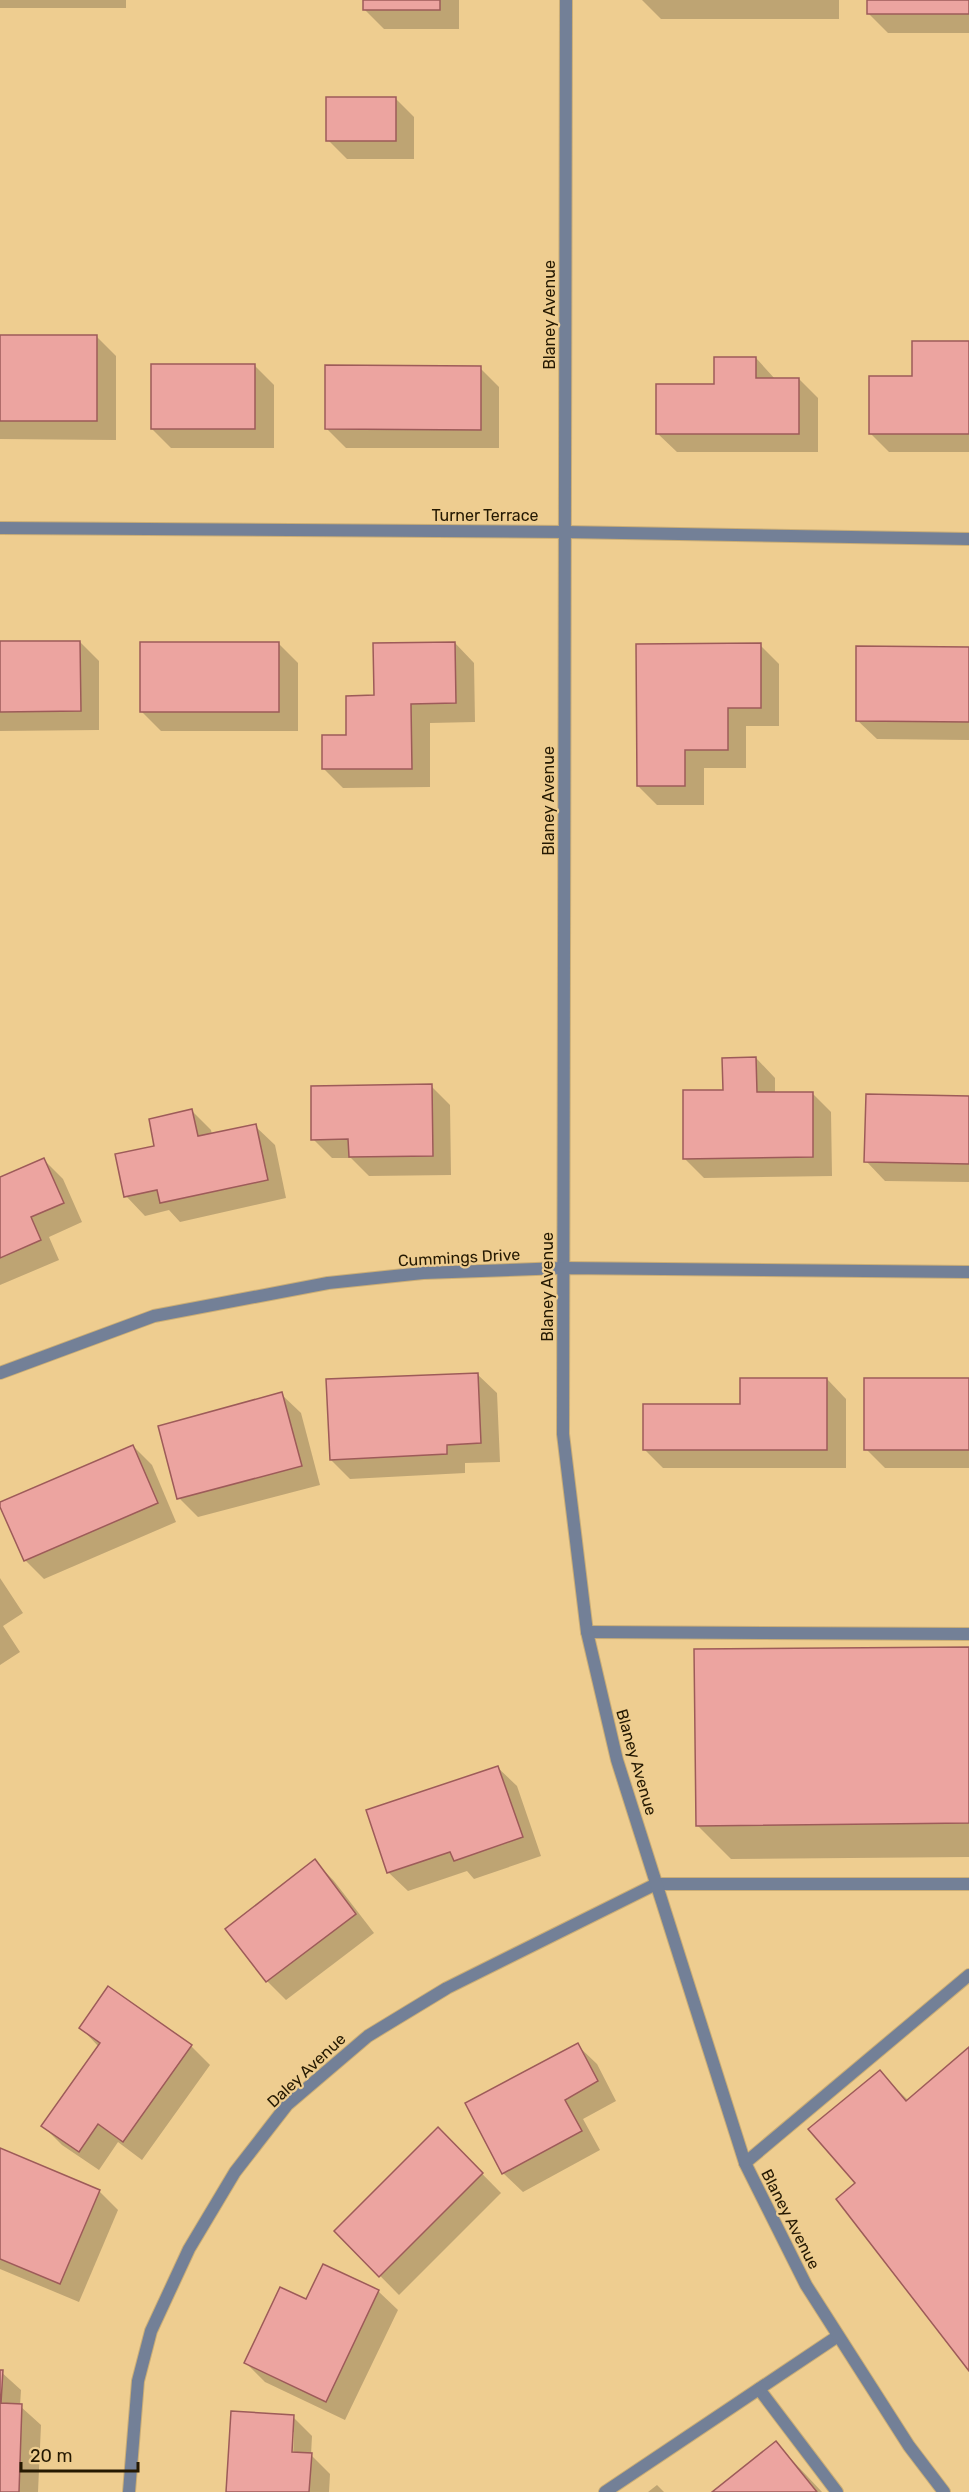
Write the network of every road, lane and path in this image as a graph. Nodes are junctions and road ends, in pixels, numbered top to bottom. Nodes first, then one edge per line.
1 (566, 0) edge
2 (0, 528) edge
3 (566, 532) junction
4 (969, 539) edge
5 (563, 1268) junction
6 (969, 1272) edge
7 (0, 1373) edge
8 (587, 1632) junction
9 (969, 1634) edge
10 (656, 1884) junction
11 (969, 1884) edge
12 (969, 1975) edge
13 (745, 2163) junction
14 (838, 2336) junction
15 (759, 2389) junction
16 (129, 2492) edge
17 (605, 2492) edge
18 (837, 2492) edge
19 (944, 2492) edge

1 - 3 street, Blaney Avenue
2 - 3 street, Turner Terrace
3 - 4 street, Turner Terrace
3 - 5 street, Blaney Avenue
5 - 6 street, Cummings Drive
5 - 7 street, Cummings Drive
5 - 8 street, Blaney Avenue
8 - 9 street
8 - 10 street, Blaney Avenue
10 - 11 street
10 - 13 street, Blaney Avenue
10 - 16 street, Daley Avenue
12 - 13 street
13 - 14 street, Blaney Avenue
14 - 15 street
14 - 19 street, Blaney Avenue
15 - 17 street
15 - 18 street

